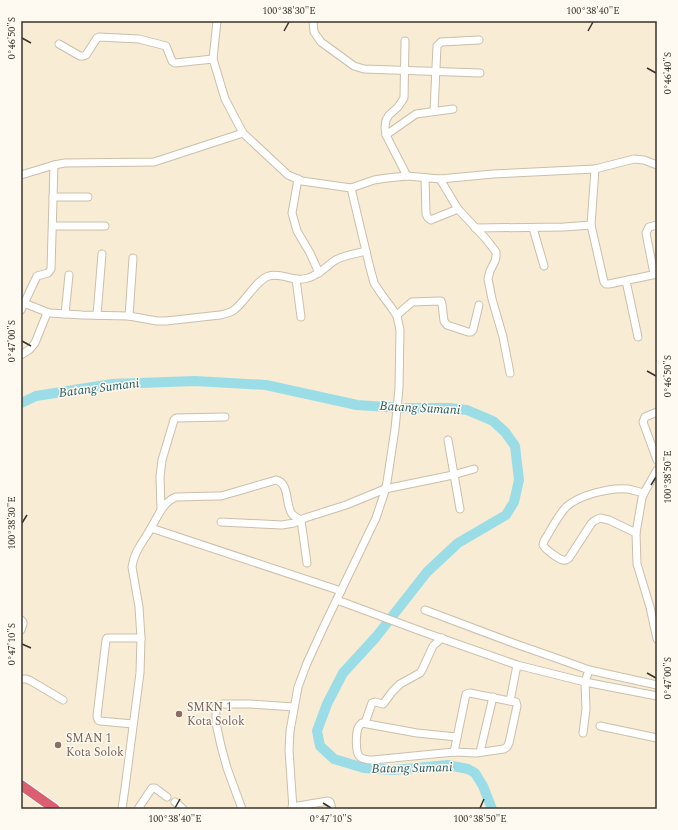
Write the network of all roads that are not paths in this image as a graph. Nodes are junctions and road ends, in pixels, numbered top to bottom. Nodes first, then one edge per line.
1 (217, 21) edge
2 (313, 21) edge
3 (405, 40) dead end
4 (479, 40) dead end
5 (59, 44) dead end
6 (213, 59) junction
7 (404, 70) junction
8 (436, 72) junction
9 (480, 73) dead end
10 (453, 109) dead end
11 (434, 111) junction
12 (244, 133) junction
13 (386, 135) junction
14 (54, 165) junction
15 (657, 165) edge
16 (595, 169) junction
17 (21, 175) edge
18 (408, 176) junction
19 (425, 178) junction
20 (298, 179) junction
21 (440, 179) junction
22 (351, 188) junction
23 (53, 197) junction
24 (88, 197) dead end
25 (458, 209) junction
26 (590, 224) junction
27 (657, 225) edge
28 (53, 226) junction
29 (105, 226) dead end
30 (475, 228) junction
31 (533, 228) junction
32 (366, 250) junction
33 (102, 254) dead end
34 (133, 258) dead end
35 (544, 266) dead end
36 (319, 272) junction
37 (656, 274) edge
38 (69, 275) dead end
39 (296, 279) junction
40 (626, 281) junction
41 (24, 303) junction
42 (479, 305) dead end
43 (21, 310) edge
44 (47, 313) junction
45 (65, 314) junction
46 (97, 315) junction
47 (397, 315) junction
48 (129, 316) junction
49 (301, 317) dead end
50 (638, 337) dead end
51 (21, 355) edge
52 (510, 373) dead end
53 (657, 412) edge
54 (226, 418) dead end
55 (448, 440) dead end
56 (657, 460) edge
57 (474, 469) dead end
58 (657, 470) edge
59 (453, 475) junction
60 (385, 489) junction
61 (644, 493) junction
62 (460, 509) dead end
63 (160, 510) junction
64 (301, 520) junction
65 (221, 522) dead end
66 (151, 528) junction
67 (636, 533) junction
68 (307, 564) dead end
69 (341, 591) junction
70 (337, 600) junction
71 (654, 608) edge
72 (425, 610) dead end
73 (21, 620) edge
74 (21, 630) edge
75 (141, 638) junction
76 (442, 638) junction
77 (657, 639) edge
78 (517, 665) junction
79 (589, 670) junction
80 (21, 679) edge
81 (585, 682) junction
82 (657, 685) edge
83 (657, 696) edge
84 (493, 697) junction
85 (63, 700) dead end
86 (510, 701) junction
87 (294, 707) junction
88 (365, 723) junction
89 (133, 724) junction
90 (600, 726) dead end
91 (583, 733) dead end
92 (457, 737) junction
93 (657, 738) edge
94 (454, 752) junction
95 (480, 752) junction
96 (21, 785) edge
97 (167, 797) dead end
98 (175, 802) dead end
99 (292, 808) edge
100 (56, 809) edge
101 (122, 809) edge
102 (138, 809) edge
103 (183, 809) edge
104 (242, 809) edge
105 (332, 809) edge

1 - 6 street
2 - 7 street
3 - 7 street
4 - 8 street
5 - 6 street
6 - 12 street
7 - 8 street
7 - 13 street
8 - 9 street
8 - 11 street
10 - 11 street
11 - 13 street
12 - 14 street
12 - 20 street
13 - 18 street
14 - 17 street
14 - 23 street
15 - 16 street
16 - 21 street
16 - 26 street
18 - 19 street
18 - 22 street
19 - 21 street
19 - 25 street
20 - 22 street
20 - 36 street
21 - 25 street
22 - 32 street
23 - 24 street
23 - 28 street
25 - 30 street
26 - 31 street
26 - 40 street
27 - 37 street
28 - 29 street
28 - 41 street
30 - 31 street
30 - 52 street
31 - 35 street
32 - 36 street
32 - 47 street
33 - 46 street
34 - 48 street
36 - 39 street
37 - 40 street
38 - 45 street
39 - 48 street
39 - 49 street
40 - 50 street
41 - 43 street
41 - 44 street
42 - 47 street
44 - 45 street
44 - 51 street
45 - 46 street
46 - 48 street
47 - 60 street
53 - 56 street
54 - 63 street
55 - 59 street
57 - 59 street
58 - 61 street
59 - 60 street
59 - 62 street
60 - 64 street
60 - 69 street
61 - 67 street
61 - 67 street
63 - 64 street
63 - 66 street
64 - 65 street
64 - 68 street
66 - 69 street
66 - 75 street
67 - 71 street
69 - 70 street
70 - 76 street
70 - 87 street
71 - 77 street
72 - 79 street
73 - 74 street
75 - 89 street
75 - 89 street
76 - 78 street
76 - 88 street
78 - 81 street
78 - 86 street
79 - 81 street
79 - 82 street
80 - 85 street
81 - 83 street
81 - 91 street
84 - 86 street
84 - 92 street
84 - 95 street
86 - 95 street
87 - 99 street
87 - 104 street
88 - 92 street
88 - 94 street
89 - 101 street
90 - 93 street
92 - 94 street
94 - 95 street
96 - 100 highway
97 - 102 street
98 - 103 street
99 - 105 street

